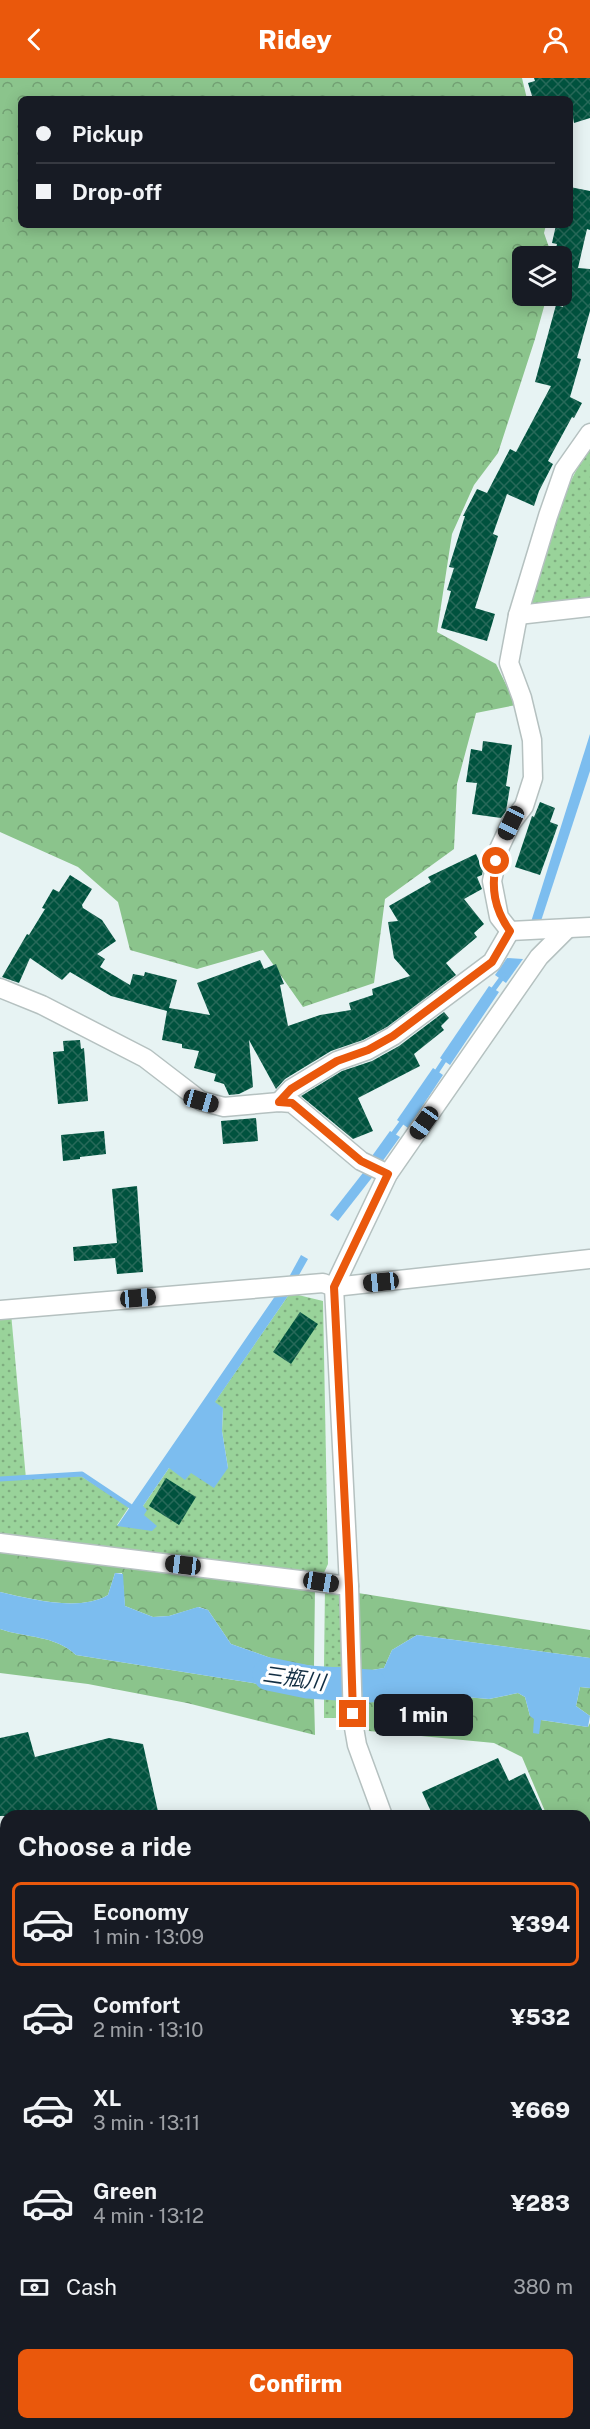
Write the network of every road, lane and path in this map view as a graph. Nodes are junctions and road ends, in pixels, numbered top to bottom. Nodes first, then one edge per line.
1 (590, 433) edge
2 (590, 608) edge
3 (518, 615) junction
4 (590, 927) edge
5 (567, 929) junction
6 (510, 931) junction
7 (0, 988) edge
8 (279, 1102) junction
9 (377, 1169) junction
10 (590, 1259) edge
11 (334, 1287) junction
12 (0, 1310) edge
13 (0, 1543) edge
14 (349, 1586) junction
15 (381, 1810) edge

1 - 3 street
2 - 3 street
3 - 6 street
4 - 5 street
5 - 6 street
5 - 9 street
6 - 8 street
7 - 8 street
8 - 9 street
9 - 11 street
10 - 11 street
11 - 12 street
11 - 14 street
13 - 14 street
14 - 15 street

